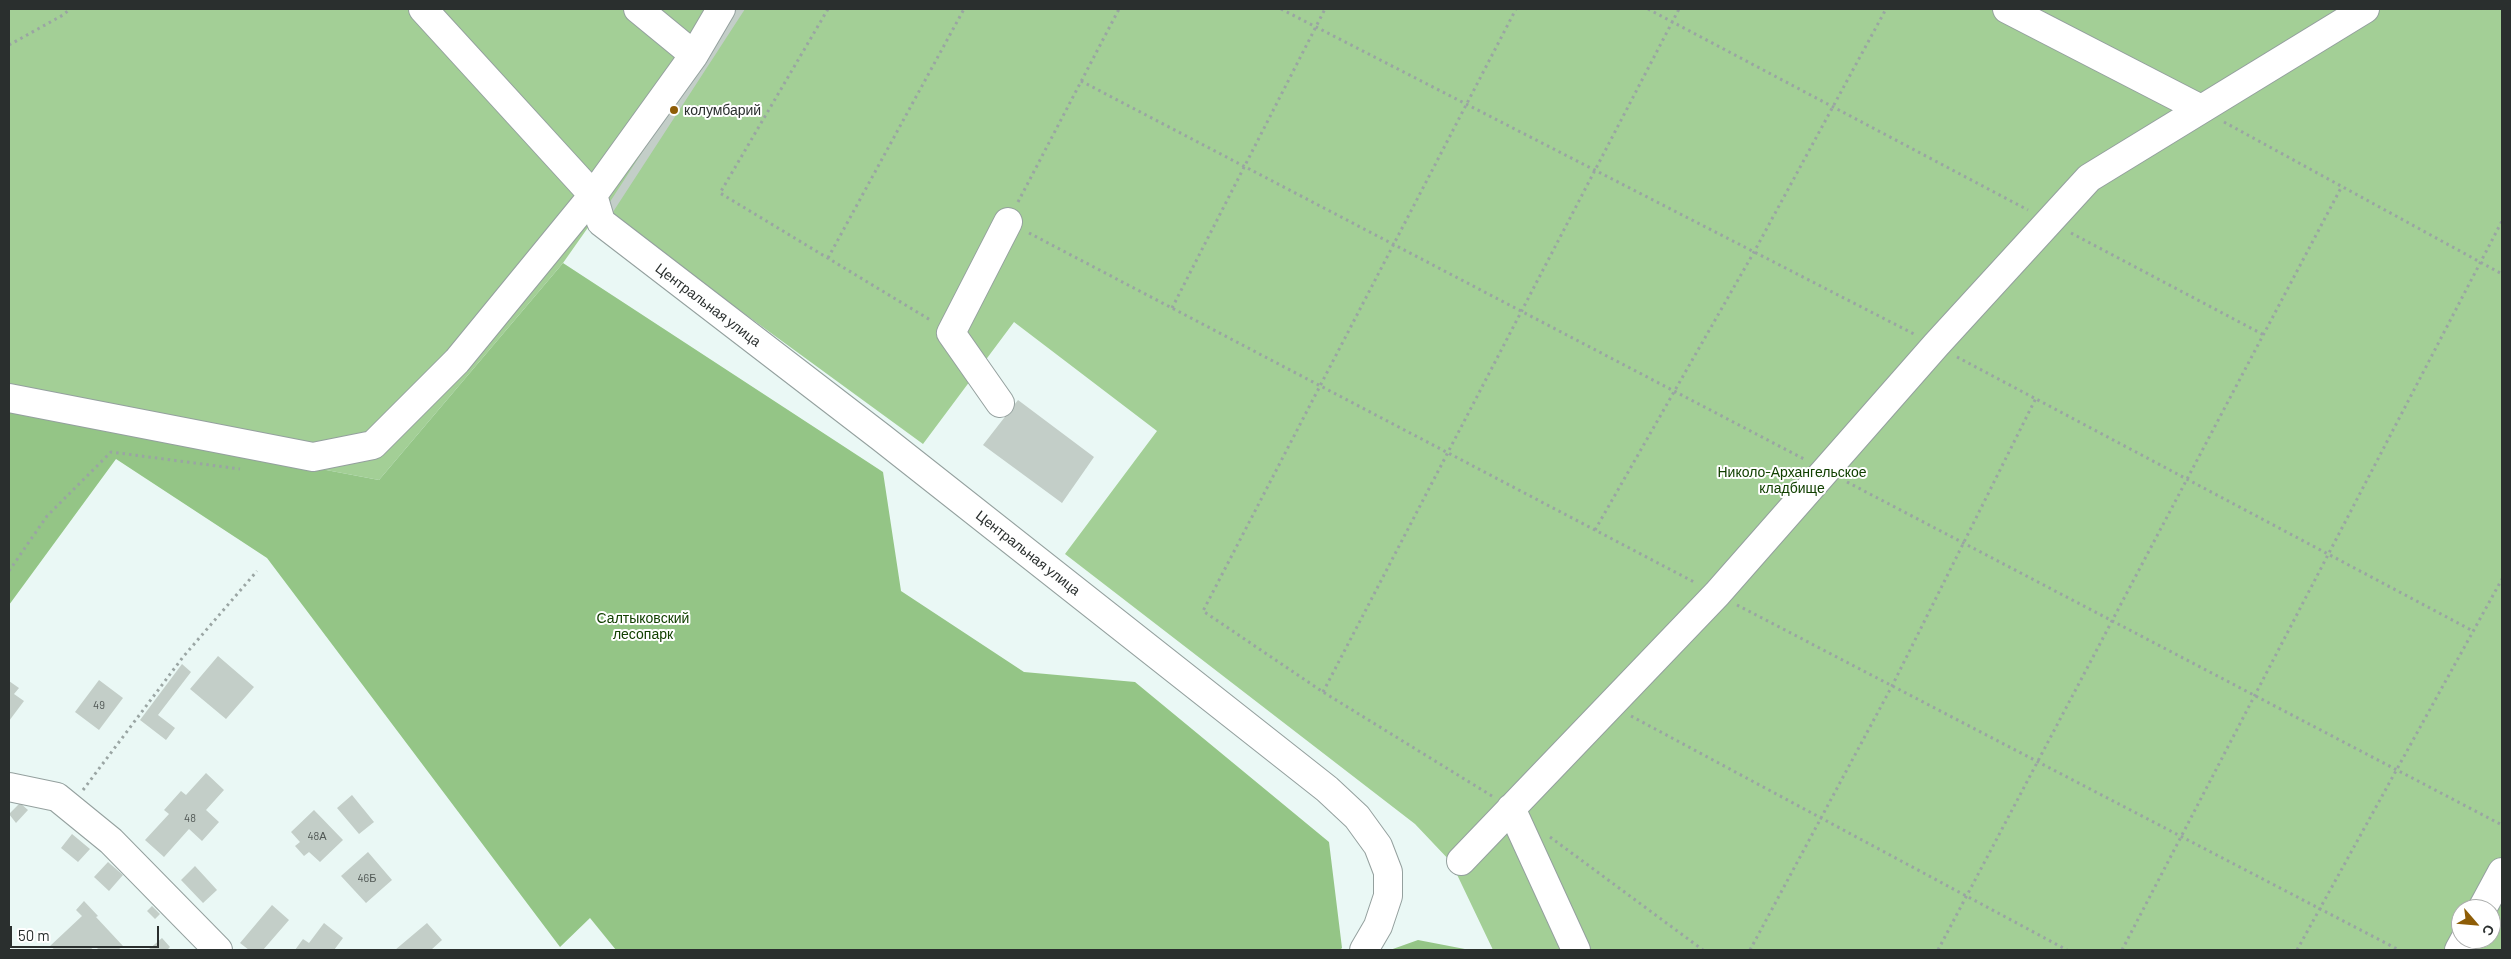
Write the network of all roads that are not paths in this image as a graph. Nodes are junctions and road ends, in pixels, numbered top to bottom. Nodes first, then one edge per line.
1 (423, 9) edge
2 (638, 9) edge
3 (721, 9) edge
4 (2006, 9) edge
5 (2365, 9) edge
6 (694, 56) junction
7 (2201, 109) junction
8 (593, 195) junction
9 (1008, 222) road end
10 (9, 398) edge
11 (1000, 403) dead end
12 (9, 787) edge
13 (1511, 808) junction
14 (1461, 861) dead end
15 (2502, 872) edge
16 (2487, 899) edge
17 (218, 950) edge
18 (1364, 950) edge
19 (1576, 950) edge

1 - 8 street
2 - 6 street
3 - 6 street
4 - 7 street
5 - 7 street
6 - 8 street
7 - 13 street
8 - 10 street
8 - 18 street, Центральная улица
9 - 11 street
12 - 17 street
13 - 14 street
13 - 19 street
15 - 16 street

